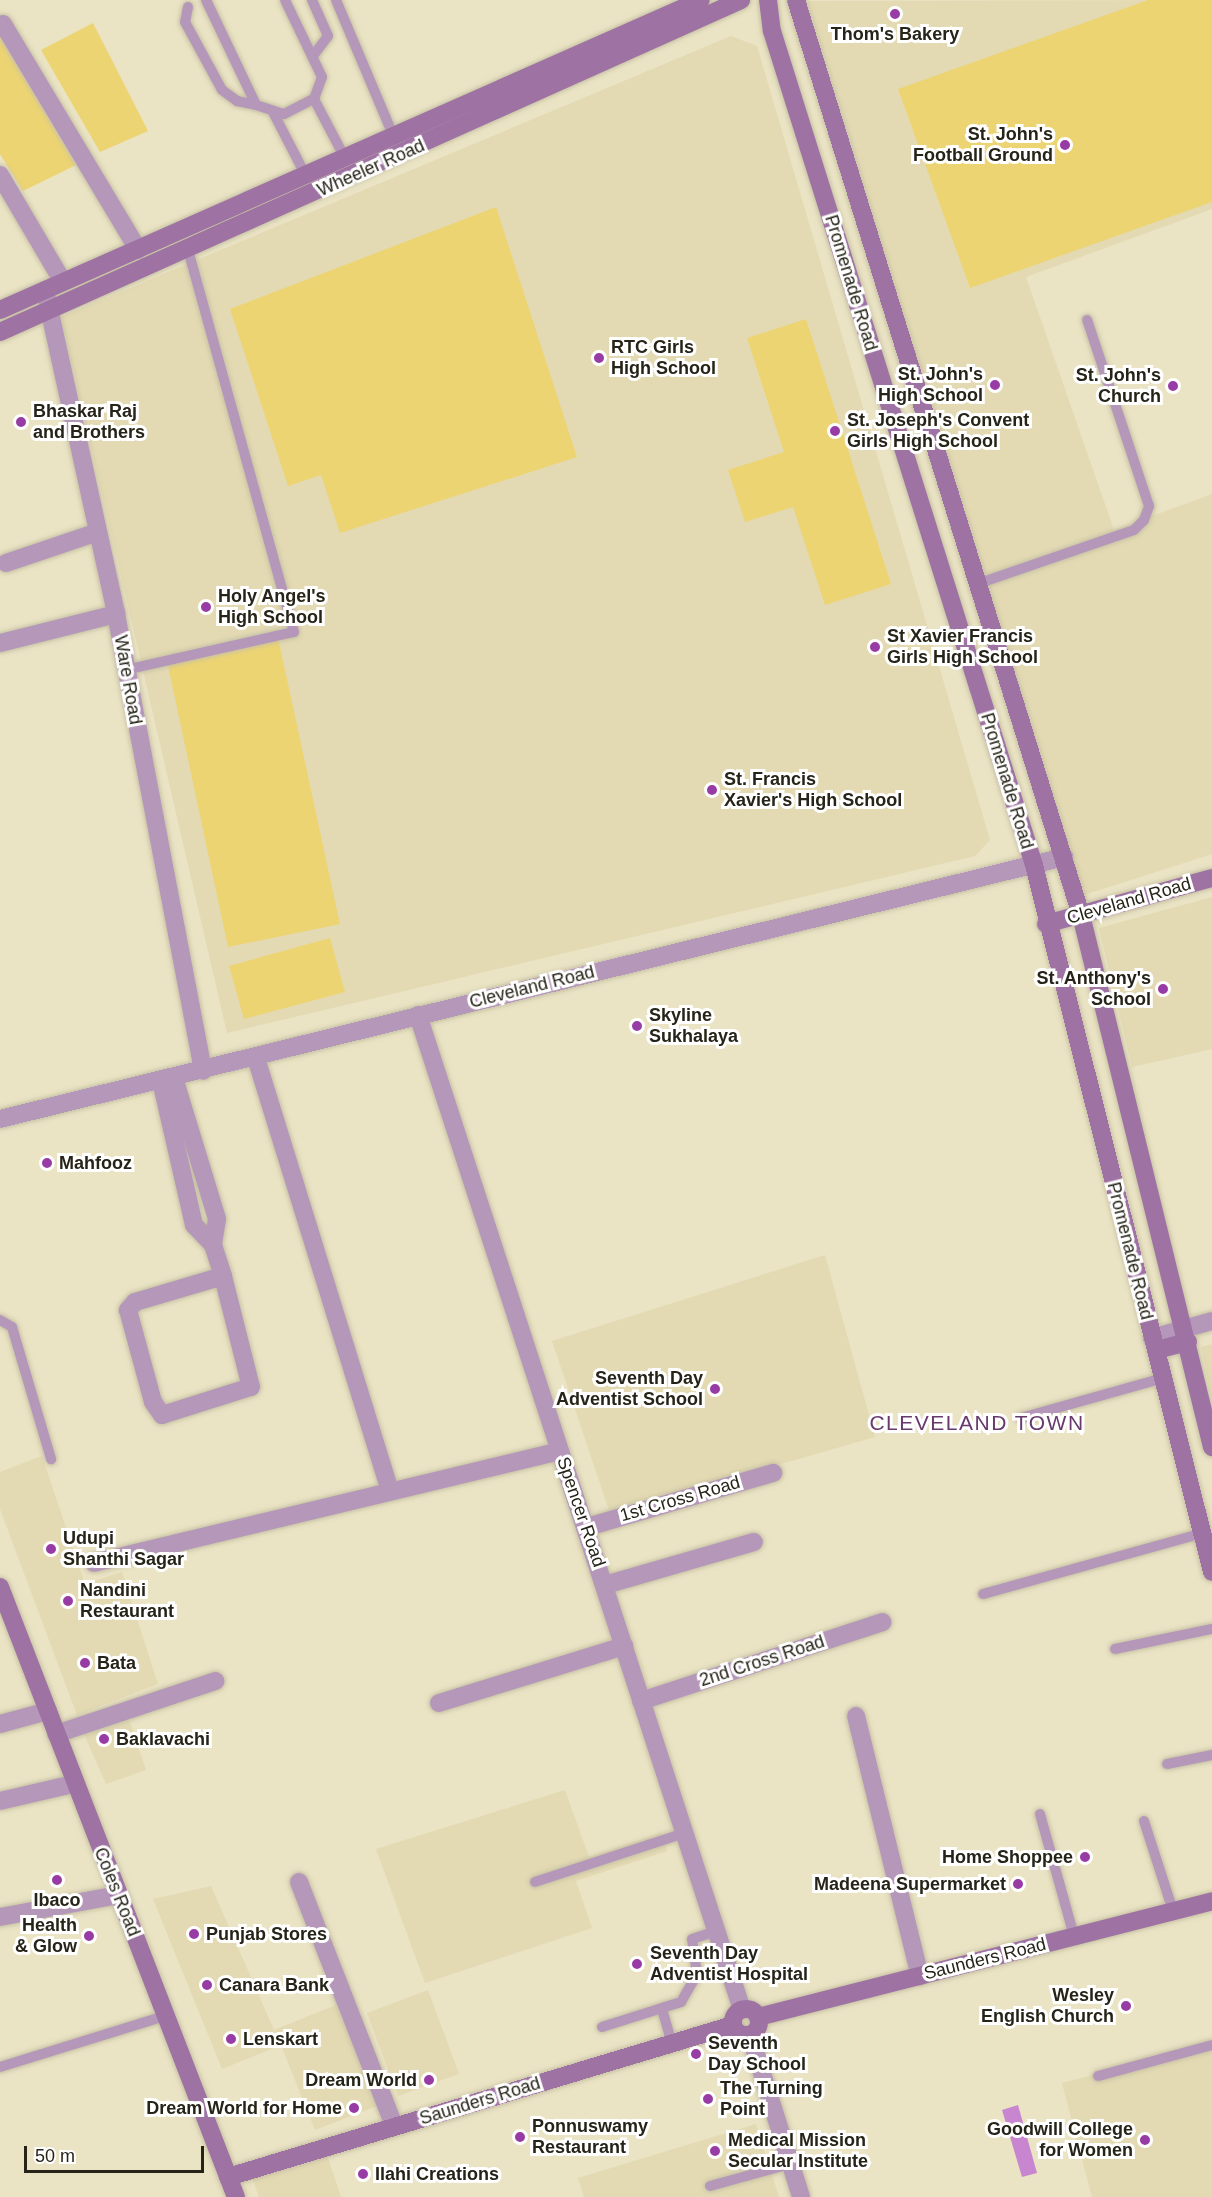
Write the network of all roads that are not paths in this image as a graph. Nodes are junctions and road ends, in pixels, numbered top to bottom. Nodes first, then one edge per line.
1 (206, 0) edge
2 (285, 0) edge
3 (312, 0) edge
4 (336, 0) edge
5 (701, 0) edge
6 (741, 0) edge
7 (768, 0) edge
8 (796, 0) edge
9 (188, 7) dead end
10 (3, 24) dead end
11 (312, 57) junction
12 (314, 99) junction
13 (256, 105) junction
14 (274, 114) junction
15 (394, 137) junction
16 (345, 158) junction
17 (0, 175) edge
18 (306, 176) junction
19 (138, 250) junction
20 (188, 251) junction
21 (100, 266) junction
22 (63, 282) junction
23 (108, 286) junction
24 (45, 290) junction
25 (0, 310) edge
26 (50, 311) junction
27 (1087, 320) dead end
28 (0, 332) edge
29 (98, 532) junction
30 (6, 563) dead end
31 (977, 584) junction
32 (116, 614) junction
33 (0, 643) edge
34 (125, 670) junction
35 (1064, 857) junction
36 (1034, 865) junction
37 (1212, 878) edge
38 (1081, 915) junction
39 (1046, 924) junction
40 (418, 1015) junction
41 (256, 1058) junction
42 (203, 1071) junction
43 (167, 1080) junction
44 (0, 1119) edge
45 (223, 1276) junction
46 (0, 1320) edge
47 (1212, 1321) edge
48 (1187, 1335) junction
49 (1154, 1344) junction
50 (1163, 1378) junction
51 (1021, 1418) dead end
52 (1212, 1447) edge
53 (560, 1451) junction
54 (51, 1459) dead end
55 (773, 1473) dead end
56 (390, 1491) junction
57 (587, 1527) junction
58 (1203, 1533) junction
59 (754, 1542) dead end
60 (94, 1563) dead end
61 (1212, 1568) edge
62 (605, 1586) junction
63 (0, 1587) edge
64 (983, 1594) dead end
65 (882, 1622) dead end
66 (1212, 1629) edge
67 (624, 1646) junction
68 (1116, 1649) dead end
69 (215, 1681) dead end
70 (641, 1701) junction
71 (439, 1703) dead end
72 (48, 1711) junction
73 (856, 1716) dead end
74 (0, 1724) edge
75 (56, 1734) junction
76 (1212, 1755) edge
77 (1167, 1764) dead end
78 (73, 1784) junction
79 (0, 1801) edge
80 (1040, 1814) dead end
81 (1144, 1821) dead end
82 (685, 1833) junction
83 (298, 1882) dead end
84 (535, 1882) dead end
85 (119, 1895) junction
86 (1212, 1900) edge
87 (1173, 1911) junction
88 (0, 1917) edge
89 (716, 1931) junction
90 (1074, 1936) junction
91 (920, 1976) junction
92 (662, 2009) junction
93 (165, 2016) junction
94 (744, 2017) junction
95 (602, 2027) dead end
96 (672, 2043) junction
97 (1212, 2045) edge
98 (0, 2067) edge
99 (1098, 2076) dead end
100 (394, 2127) junction
101 (790, 2163) junction
102 (228, 2177) junction
103 (710, 2186) dead end
104 (236, 2197) edge
105 (801, 2197) edge

1 - 13 lane
2 - 11 lane
3 - 11 lane
4 - 15 lane
5 - 15 street, Wheeler Road
6 - 20 street, Wheeler Road
7 - 36 street, Promenade Road
8 - 31 street, Promenade Road
9 - 13 lane
10 - 19 street
11 - 12 lane
12 - 14 lane
12 - 16 lane
13 - 14 lane
14 - 18 lane
15 - 16 street, Wheeler Road
16 - 18 street, Wheeler Road
17 - 22 street
18 - 19 street, Wheeler Road
19 - 21 street, Wheeler Road
20 - 23 street, Wheeler Road
20 - 34 lane
21 - 22 street, Wheeler Road
21 - 23 street
22 - 24 street, Wheeler Road
23 - 26 street, Wheeler Road
24 - 25 street, Wheeler Road
24 - 26 street, Ware Road
26 - 28 street, Wheeler Road
26 - 29 street, Ware Road
27 - 31 lane
29 - 30 street
29 - 32 street, Ware Road
31 - 35 street, Promenade Road
32 - 33 street
32 - 34 street, Ware Road
34 - 42 street, Ware Road
35 - 36 street, Cleveland Road
35 - 38 street, Promenade Road
36 - 39 street, Promenade Road
36 - 40 street, Cleveland Road
37 - 38 street, Cleveland Road
38 - 39 street, Cleveland Road
38 - 48 street, Promenade Road
39 - 49 street, Promenade Road
40 - 41 street, Cleveland Road
40 - 53 street, Spencer Road
41 - 42 street, Cleveland Road
41 - 56 street
42 - 43 street, Cleveland Road
43 - 44 street, Cleveland Road
43 - 45 street
45 - 45 street
46 - 54 lane
47 - 48 street
48 - 49 street
48 - 52 street, Promenade Road
49 - 50 street, Promenade Road
50 - 51 lane
50 - 58 street, Promenade Road
53 - 56 street
53 - 57 street, Spencer Road
55 - 57 street, 1st Cross Road
56 - 60 street
57 - 62 street, Spencer Road
58 - 61 street, Promenade Road
58 - 64 lane
59 - 62 street
62 - 67 street, Spencer Road
63 - 72 street, Coles Road
65 - 70 street, 2nd Cross Road
66 - 68 lane
67 - 70 street, Spencer Road
67 - 71 street
69 - 75 street
70 - 82 street, Spencer Road
72 - 74 street
72 - 75 street, Coles Road
73 - 91 street
75 - 78 street, Coles Road
76 - 77 lane
78 - 79 street
78 - 85 street, Coles Road
80 - 90 lane
81 - 87 lane
82 - 84 lane
82 - 89 street, Spencer Road
83 - 100 street
85 - 88 street
85 - 93 street, Coles Road
86 - 87 street, Saunders Road
87 - 90 street, Saunders Road
89 - 92 lane
89 - 94 street, Spencer Road
90 - 91 street, Saunders Road
91 - 94 street, Saunders Road
92 - 95 lane
92 - 96 lane
93 - 98 lane
93 - 102 street, Coles Road
94 - 96 street, Saunders Road
94 - 101 street
96 - 100 street, Saunders Road
97 - 99 lane
100 - 102 street, Saunders Road
101 - 103 lane
101 - 105 street
102 - 104 street, Coles Road

